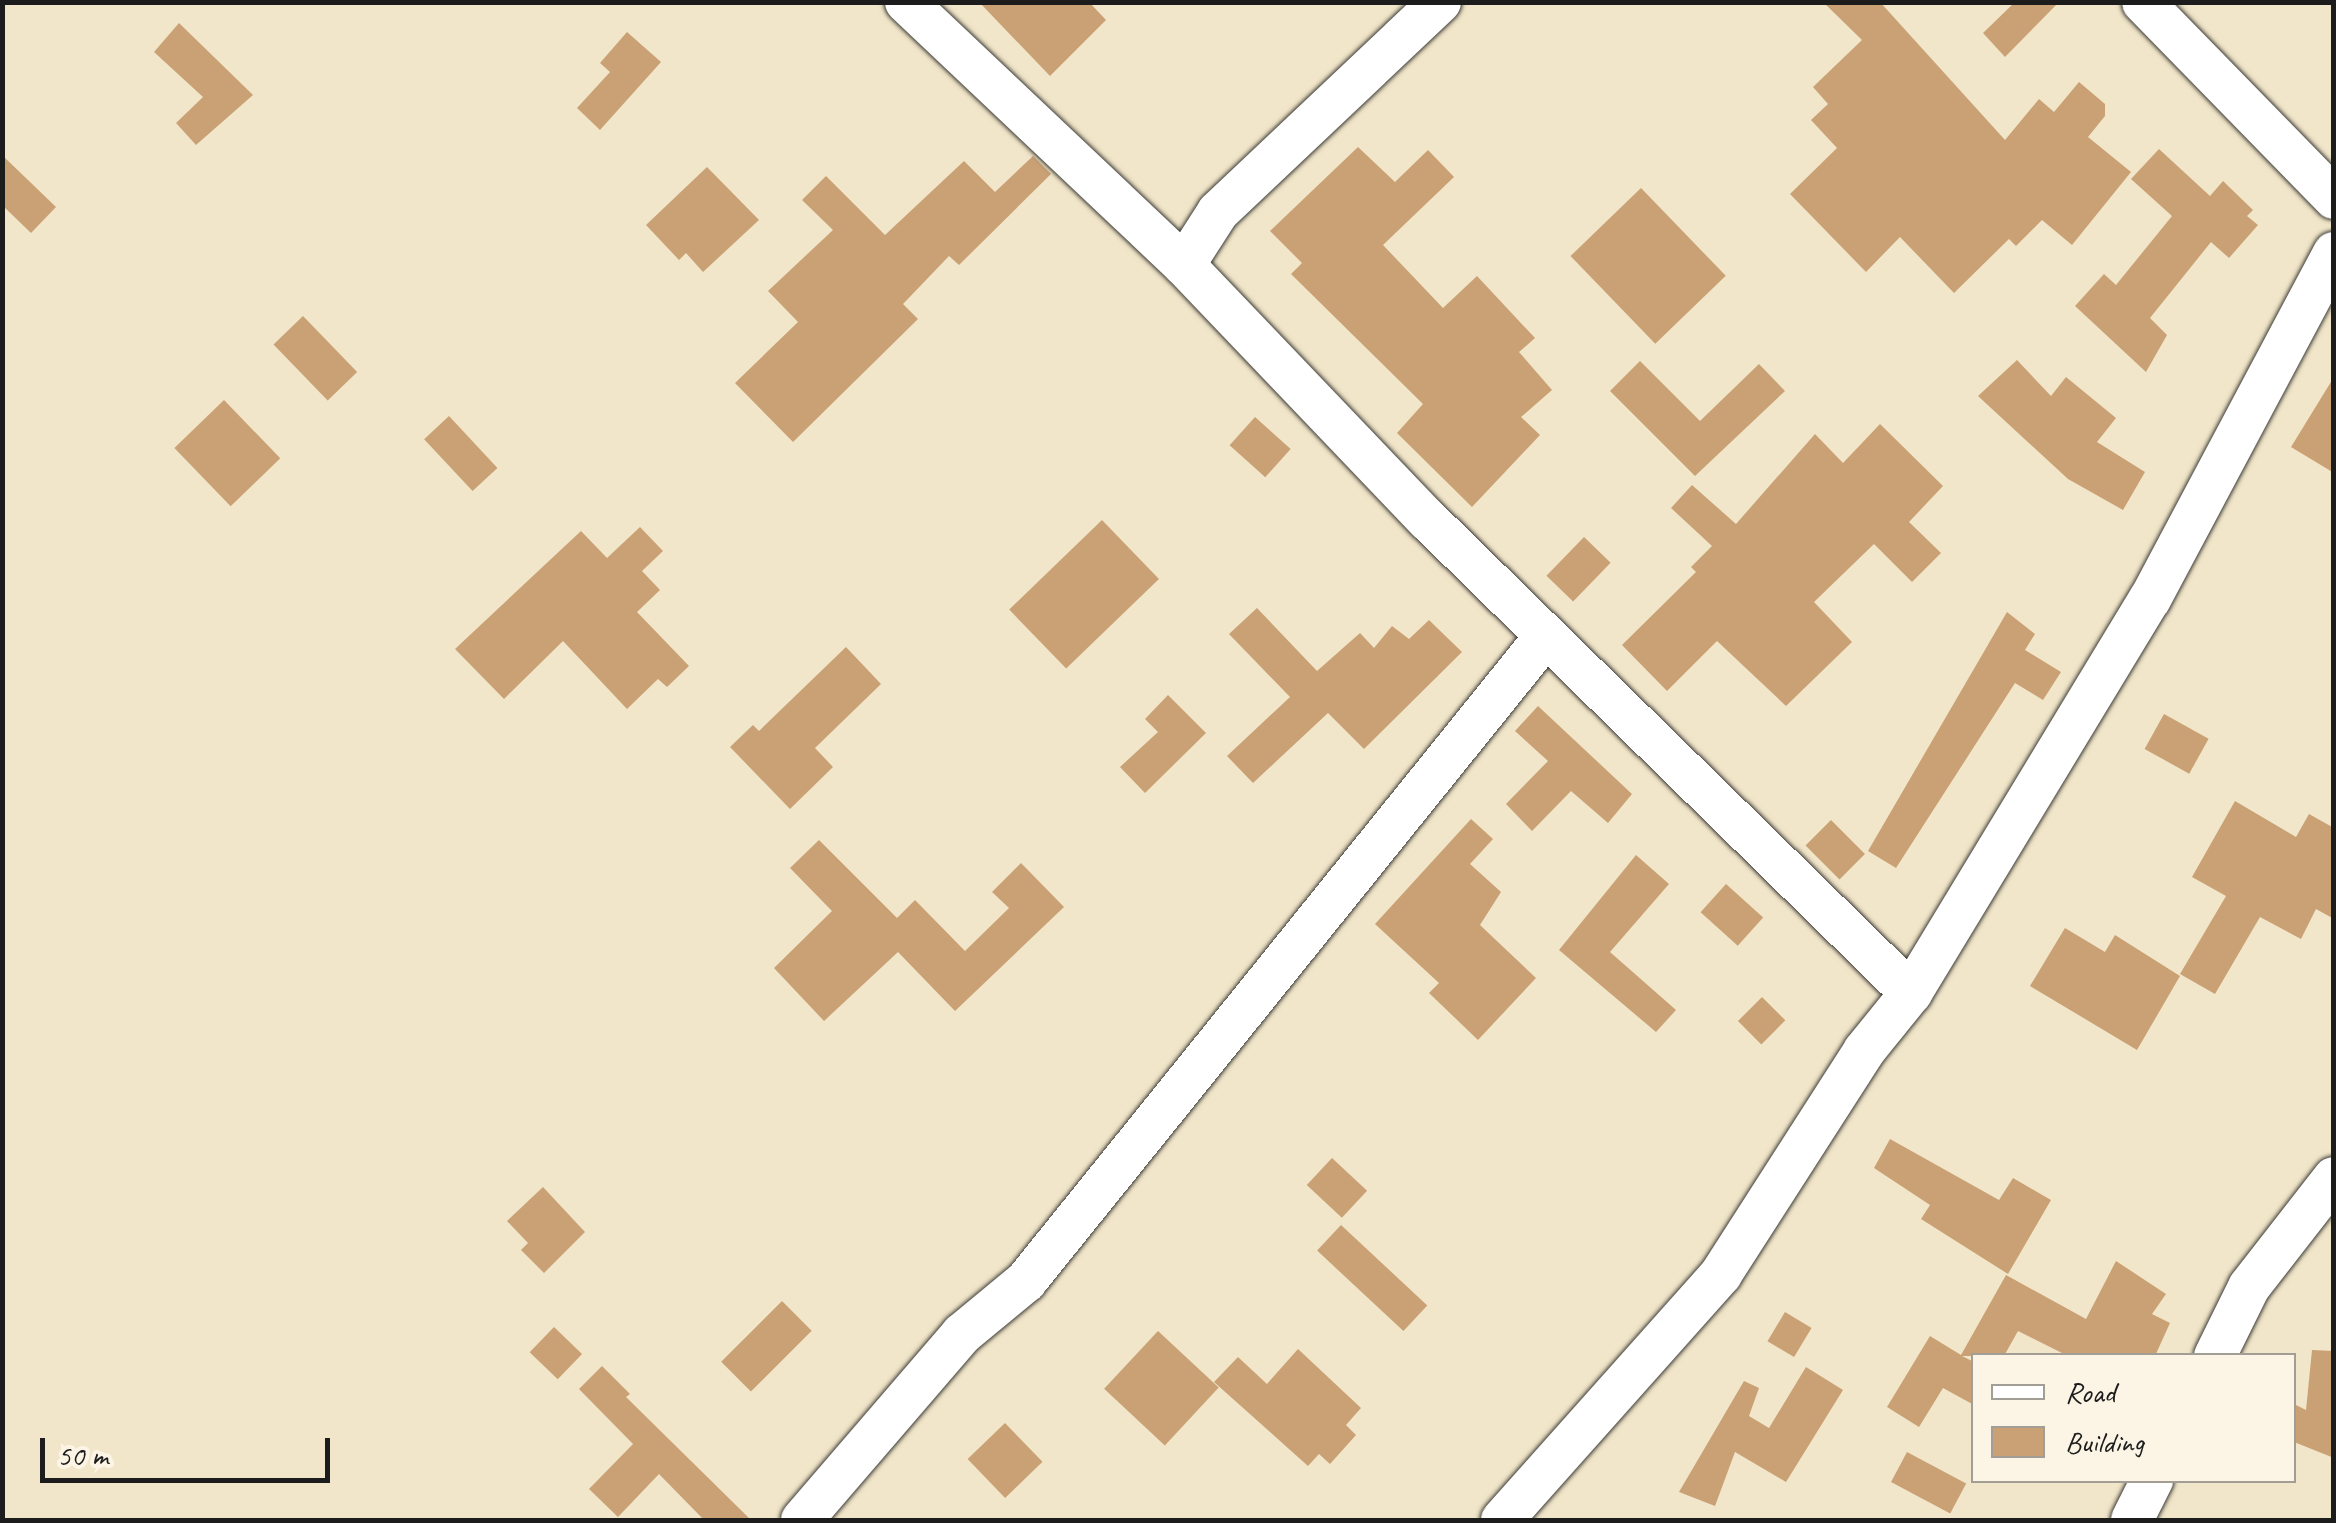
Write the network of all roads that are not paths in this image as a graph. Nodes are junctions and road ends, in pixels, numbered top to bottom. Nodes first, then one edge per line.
1 (906, 2) edge
2 (1440, 2) edge
3 (2143, 2) edge
4 (2334, 198) edge
5 (2334, 252) edge
6 (1184, 265) junction
7 (1545, 636) junction
8 (1910, 993) junction
9 (2334, 1178) edge
10 (2216, 1353) edge
11 (2150, 1483) edge
12 (802, 1520) edge
13 (1502, 1520) edge
14 (2132, 1520) edge

1 - 6 street
2 - 6 street
3 - 4 street
5 - 8 street
6 - 7 street
7 - 8 street
7 - 12 street
8 - 13 street
9 - 10 street
11 - 14 street

